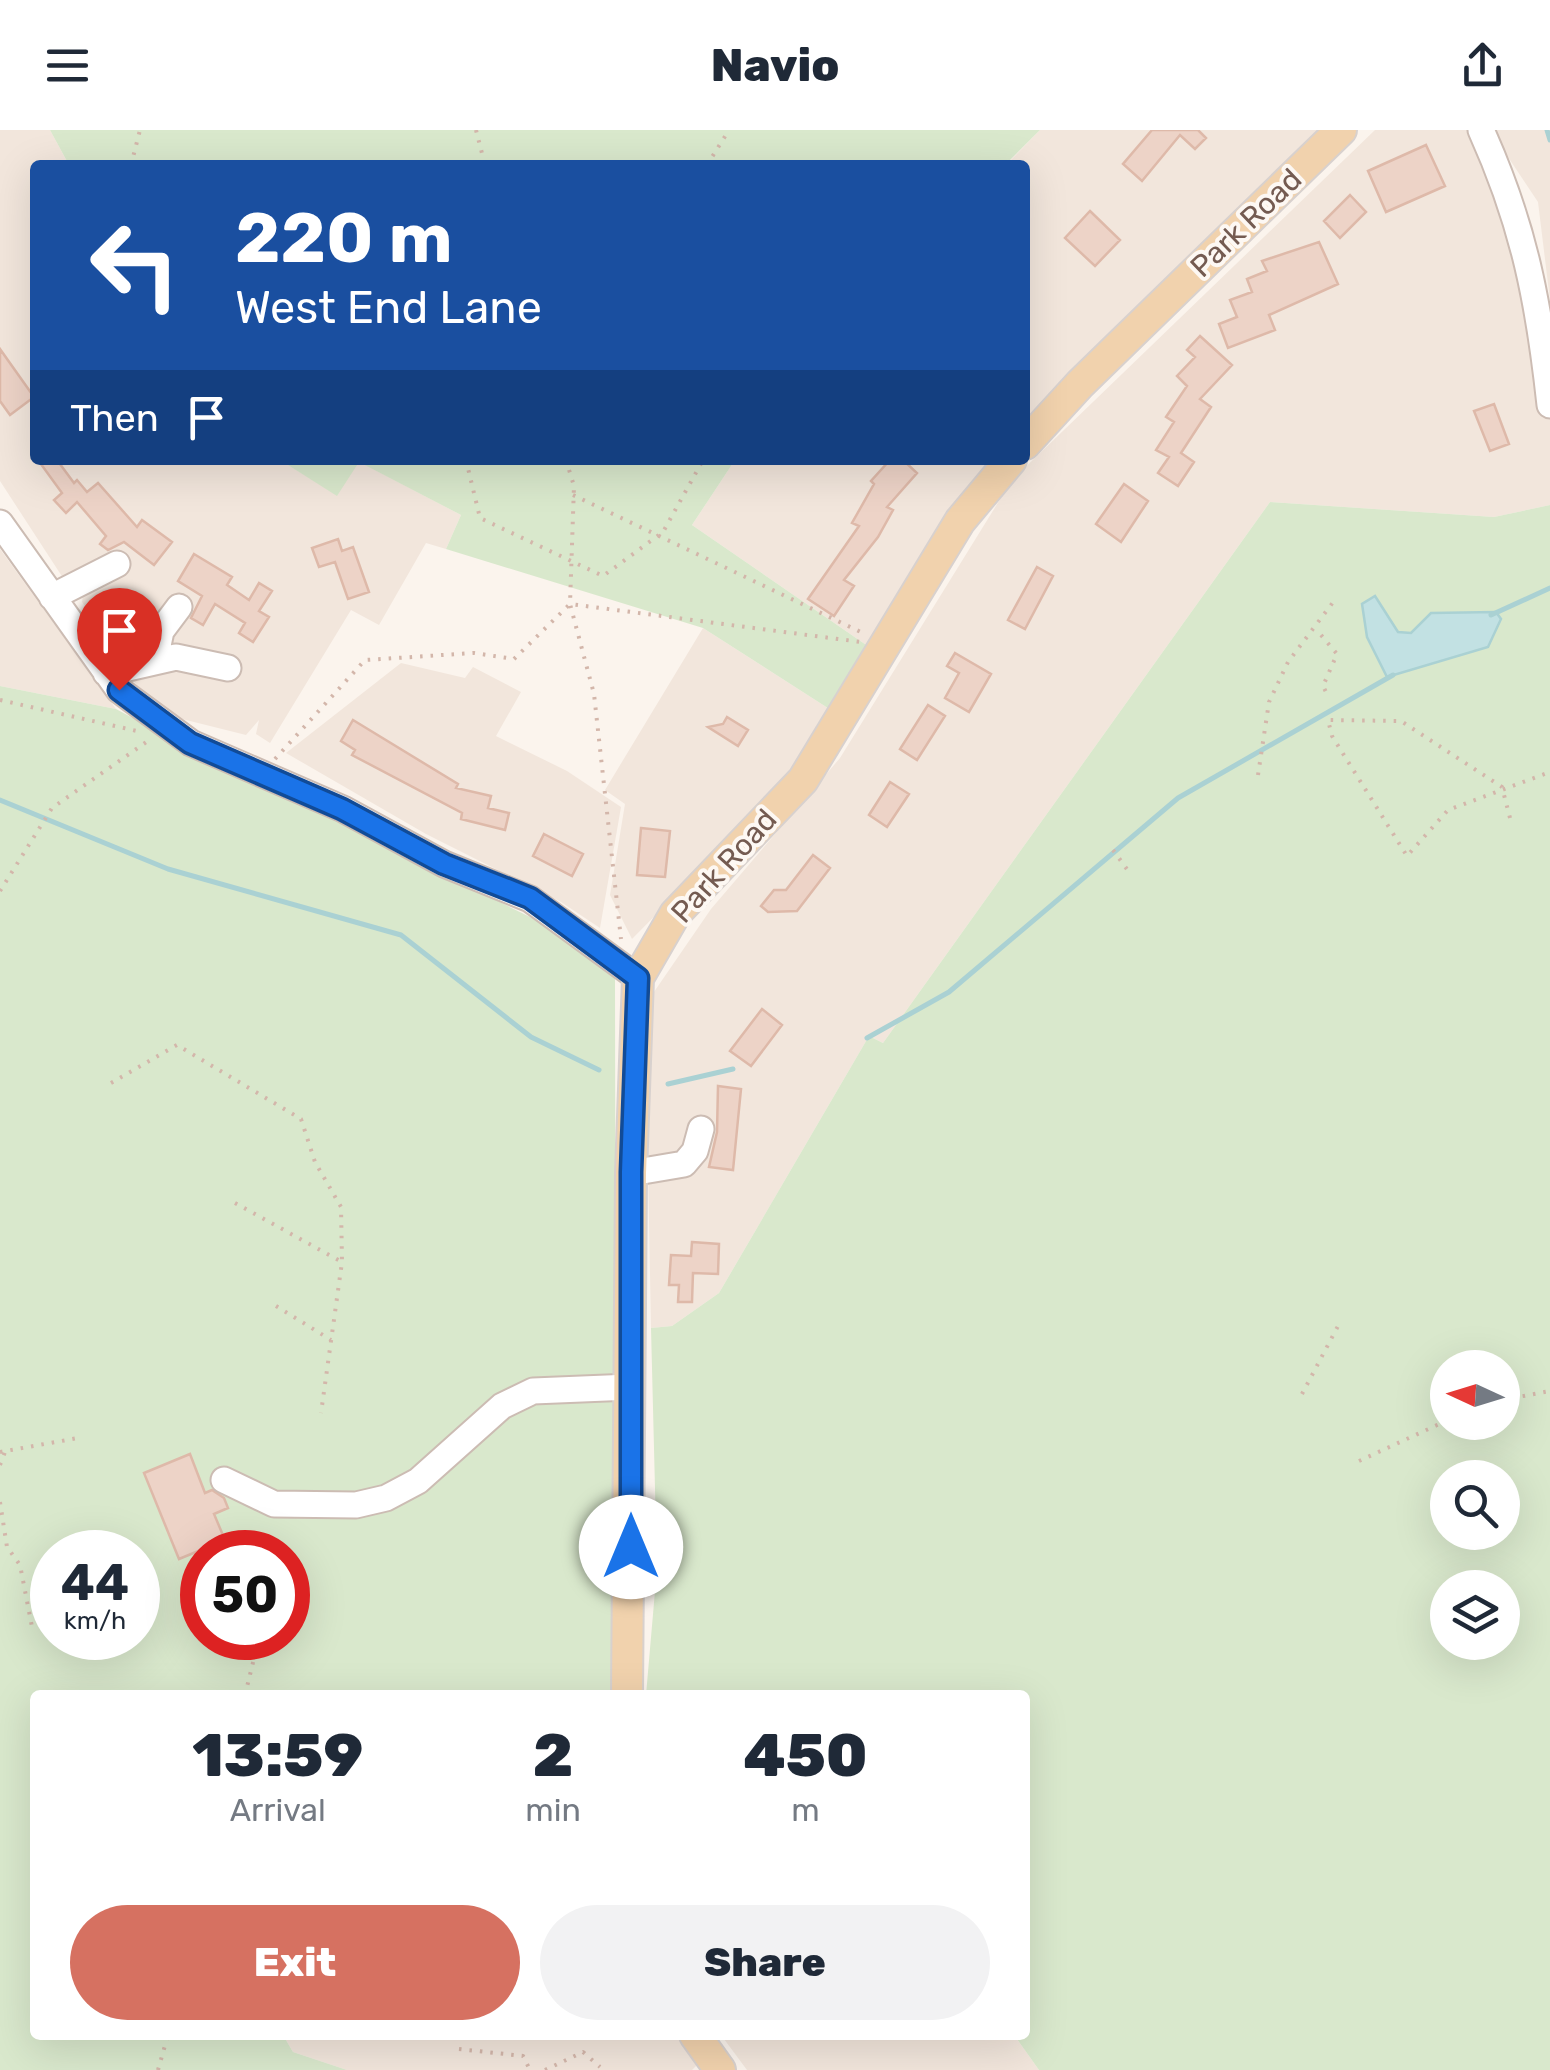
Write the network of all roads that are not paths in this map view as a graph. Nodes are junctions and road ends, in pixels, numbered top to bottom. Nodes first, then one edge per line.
1 (1342, 130) edge
2 (1481, 130) edge
3 (1550, 405) edge
4 (1030, 439) edge
5 (1007, 465) edge
6 (0, 524) edge
7 (117, 564) dead end
8 (52, 598) junction
9 (179, 607) dead end
10 (155, 660) junction
11 (228, 668) dead end
12 (106, 672) junction
13 (631, 973) junction
14 (701, 1129) dead end
15 (631, 1172) junction
16 (631, 1387) junction
17 (224, 1480) dead end
18 (627, 1690) edge
19 (699, 2040) edge
20 (720, 2070) edge

1 - 4 main road, Park Road
2 - 3 street
5 - 13 main road, Park Road
6 - 8 street
7 - 8 street
8 - 12 street
9 - 10 street
10 - 11 street
10 - 12 street
12 - 13 street
13 - 15 main road, Park Road
14 - 15 street
15 - 16 main road, Park Road
16 - 17 street
16 - 18 main road, Park Road
19 - 20 main road

